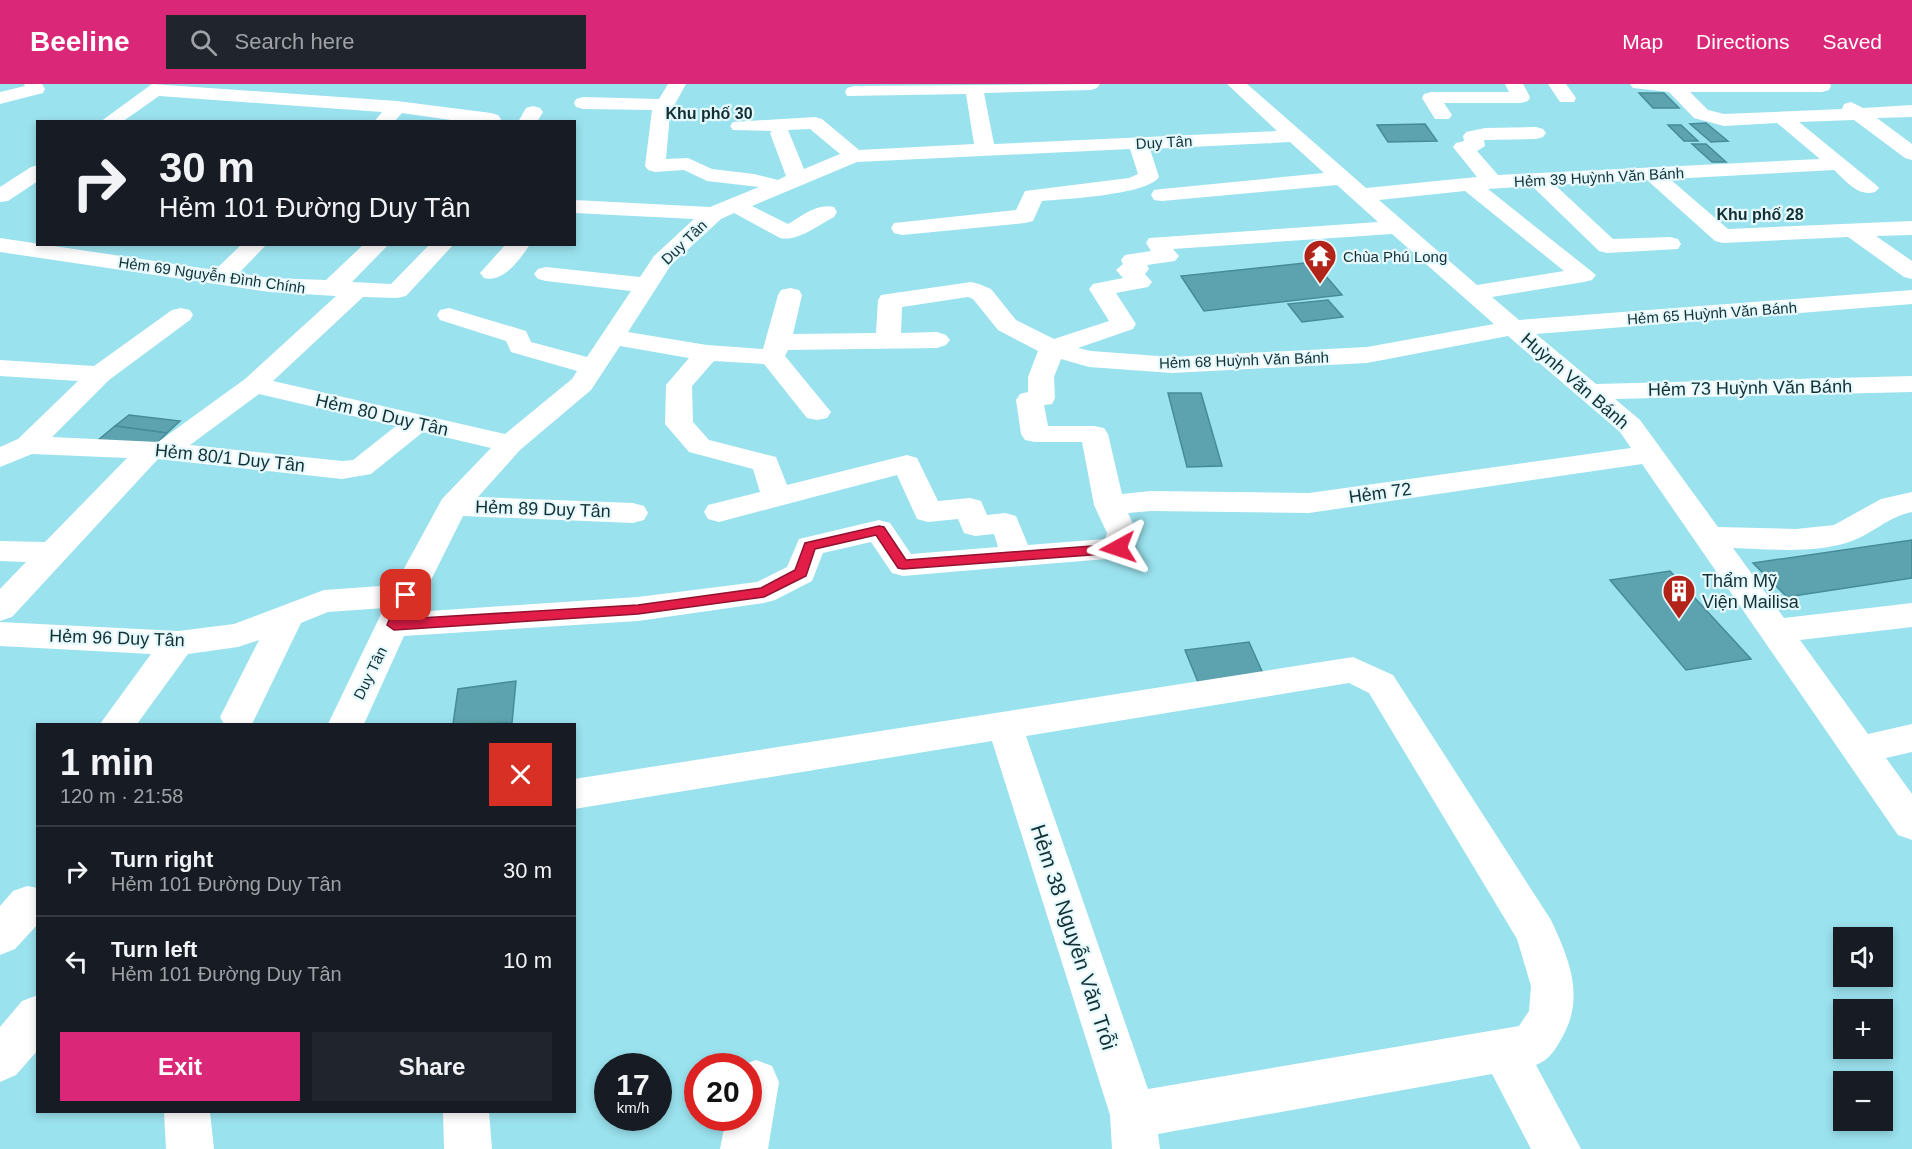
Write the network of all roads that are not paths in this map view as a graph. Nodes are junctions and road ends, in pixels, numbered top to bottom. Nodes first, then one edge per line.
1 (33, 84) edge
2 (261, 84) edge
3 (677, 84) edge
4 (1091, 84) edge
5 (1236, 84) edge
6 (1514, 84) edge
7 (1639, 84) edge
8 (1822, 85) edge
9 (160, 87) edge
10 (966, 87) edge
11 (1674, 87) junction
12 (864, 89) edge
13 (244, 96) junction
14 (0, 98) edge
15 (584, 103) dead end
16 (666, 105) junction
17 (397, 107) junction
18 (1912, 111) edge
19 (1858, 114) junction
20 (1442, 115) dead end
21 (1781, 117) junction
22 (112, 120) edge
23 (385, 120) edge
24 (490, 120) edge
25 (740, 126) dead end
26 (780, 133) dead end
27 (1536, 133) dead end
28 (1293, 136) junction
29 (1138, 143) junction
30 (985, 151) junction
31 (1912, 154) edge
32 (854, 156) junction
33 (1838, 164) junction
34 (36, 172) edge
35 (1652, 174) junction
36 (1536, 179) junction
37 (788, 182) junction
38 (1481, 183) junction
39 (1350, 187) junction
40 (1868, 188) dead end
41 (1162, 195) dead end
42 (0, 196) edge
43 (576, 206) edge
44 (724, 209) junction
45 (826, 212) dead end
46 (1397, 227) junction
47 (902, 228) dead end
48 (1912, 228) edge
49 (1852, 230) junction
50 (1670, 244) dead end
51 (0, 245) edge
52 (254, 246) edge
53 (376, 246) edge
54 (441, 246) edge
55 (517, 246) edge
56 (1912, 272) edge
57 (492, 273) dead end
58 (546, 274) dead end
59 (220, 278) junction
60 (645, 285) junction
61 (330, 290) junction
62 (356, 290) junction
63 (1472, 293) junction
64 (790, 295) dead end
65 (1912, 297) edge
66 (181, 315) dead end
67 (449, 315) dead end
68 (1512, 328) junction
69 (613, 337) junction
70 (888, 339) junction
71 (937, 340) dead end
72 (1052, 348) junction
73 (776, 350) junction
74 (706, 353) junction
75 (593, 367) junction
76 (0, 369) edge
77 (100, 374) junction
78 (1912, 384) edge
79 (254, 385) junction
80 (1589, 392) junction
81 (817, 412) dead end
82 (416, 424) junction
83 (510, 444) junction
84 (28, 445) junction
85 (157, 450) junction
86 (1649, 454) junction
87 (0, 458) edge
88 (815, 487) junction
89 (776, 497) junction
90 (1912, 502) edge
91 (1109, 505) junction
92 (453, 506) junction
93 (719, 512) dead end
94 (633, 513) dead end
95 (844, 536) junction
96 (1708, 537) junction
97 (0, 551) edge
98 (53, 554) junction
99 (1017, 557) junction
100 (406, 595) junction
101 (0, 609) edge
102 (289, 614) junction
103 (1912, 615) edge
104 (394, 625) junction
105 (1775, 631) junction
106 (0, 634) edge
107 (178, 643) junction
108 (238, 717) dead end
109 (119, 723) edge
110 (346, 723) edge
111 (1005, 726) junction
112 (1912, 738) edge
113 (1859, 750) junction
114 (576, 794) edge
115 (1912, 824) edge
116 (36, 906) edge
117 (0, 936) edge
118 (1504, 1051) junction
119 (187, 1113) edge
120 (466, 1113) edge
121 (747, 1131) edge
122 (1135, 1132) edge
123 (190, 1149) edge
124 (468, 1149) edge
125 (744, 1149) edge
126 (1557, 1149) edge

1 - 14 street
2 - 13 street
3 - 16 street
4 - 10 street
5 - 28 street, Huỳnh Văn Bánh
6 - 20 street
7 - 11 street
8 - 11 street
8 - 19 street
9 - 13 street
9 - 22 street
10 - 12 street
10 - 30 street
11 - 21 street
13 - 17 street
15 - 16 street
16 - 37 street
17 - 23 street
17 - 24 street
18 - 19 street
19 - 21 street
19 - 31 street
21 - 33 street
25 - 32 street
26 - 37 street
27 - 38 street
28 - 29 street, Duy Tân
28 - 39 street, Huỳnh Văn Bánh
29 - 30 street, Duy Tân
29 - 47 street
30 - 32 street, Duy Tân
32 - 37 street, Duy Tân
33 - 35 street, Hẻm 39 Huỳnh Văn Bánh
33 - 40 street
34 - 42 street
35 - 36 street, Hẻm 39 Huỳnh Văn Bánh
35 - 49 street
36 - 38 street, Hẻm 39 Huỳnh Văn Bánh
36 - 50 street
37 - 44 street, Duy Tân
38 - 39 street, Hẻm 39 Huỳnh Văn Bánh
38 - 63 street
39 - 41 street, Hẻm 39 Huỳnh Văn Bánh
39 - 46 street, Huỳnh Văn Bánh
43 - 44 street
44 - 45 street
44 - 60 street, Duy Tân
46 - 63 street, Huỳnh Văn Bánh
46 - 72 street
48 - 49 street
49 - 56 street
51 - 59 street, Hẻm 69 Nguyễn Đình Chính
52 - 59 street
53 - 61 street
54 - 62 street, Hẻm 69 Nguyễn Đình Chính
55 - 57 street
58 - 60 street
59 - 61 street, Hẻm 69 Nguyễn Đình Chính
60 - 69 street, Duy Tân
61 - 62 street, Hẻm 69 Nguyễn Đình Chính
62 - 79 street
63 - 68 street, Huỳnh Văn Bánh
64 - 73 street
65 - 68 street, Hẻm 65 Huỳnh Văn Bánh
66 - 77 street
67 - 75 street
68 - 72 street, Hẻm 68 Huỳnh Văn Bánh
68 - 80 street, Huỳnh Văn Bánh
69 - 74 street
69 - 75 street, Duy Tân
70 - 71 street
70 - 72 street, Hẻm 68 Huỳnh Văn Bánh
70 - 73 street
72 - 91 street
73 - 74 street
73 - 81 street
74 - 89 street
75 - 83 street, Duy Tân
76 - 77 street
77 - 84 street
78 - 80 street, Hẻm 73 Huỳnh Văn Bánh
79 - 82 street, Hẻm 80 Duy Tân
79 - 85 street
80 - 86 street, Huỳnh Văn Bánh
82 - 83 street, Hẻm 80 Duy Tân
82 - 85 street, Hẻm 80/1 Duy Tân
83 - 92 street, Duy Tân
84 - 85 street, Hẻm 80/1 Duy Tân
84 - 87 street
85 - 98 street
86 - 91 street, Hẻm 72
86 - 96 street, Huỳnh Văn Bánh
88 - 89 street
88 - 95 street
88 - 99 street
89 - 93 street
90 - 96 street
91 - 99 street
92 - 94 street, Hẻm 89 Duy Tân
92 - 100 street, Duy Tân
95 - 99 street
95 - 104 street
96 - 105 street, Huỳnh Văn Bánh
97 - 98 street
98 - 101 street
100 - 102 street, Hẻm 96 Duy Tân
100 - 104 street, Duy Tân
102 - 107 street, Hẻm 96 Duy Tân
102 - 108 street
103 - 105 street
104 - 110 street, Duy Tân
105 - 113 street, Huỳnh Văn Bánh
106 - 107 street, Hẻm 96 Duy Tân
107 - 109 street
111 - 114 street
111 - 118 street
111 - 122 street, Hẻm 38 Nguyễn Văn Trỗi
112 - 113 street
113 - 115 street, Huỳnh Văn Bánh
116 - 117 street
118 - 122 street
118 - 126 street
119 - 123 street
120 - 124 street
121 - 125 street

